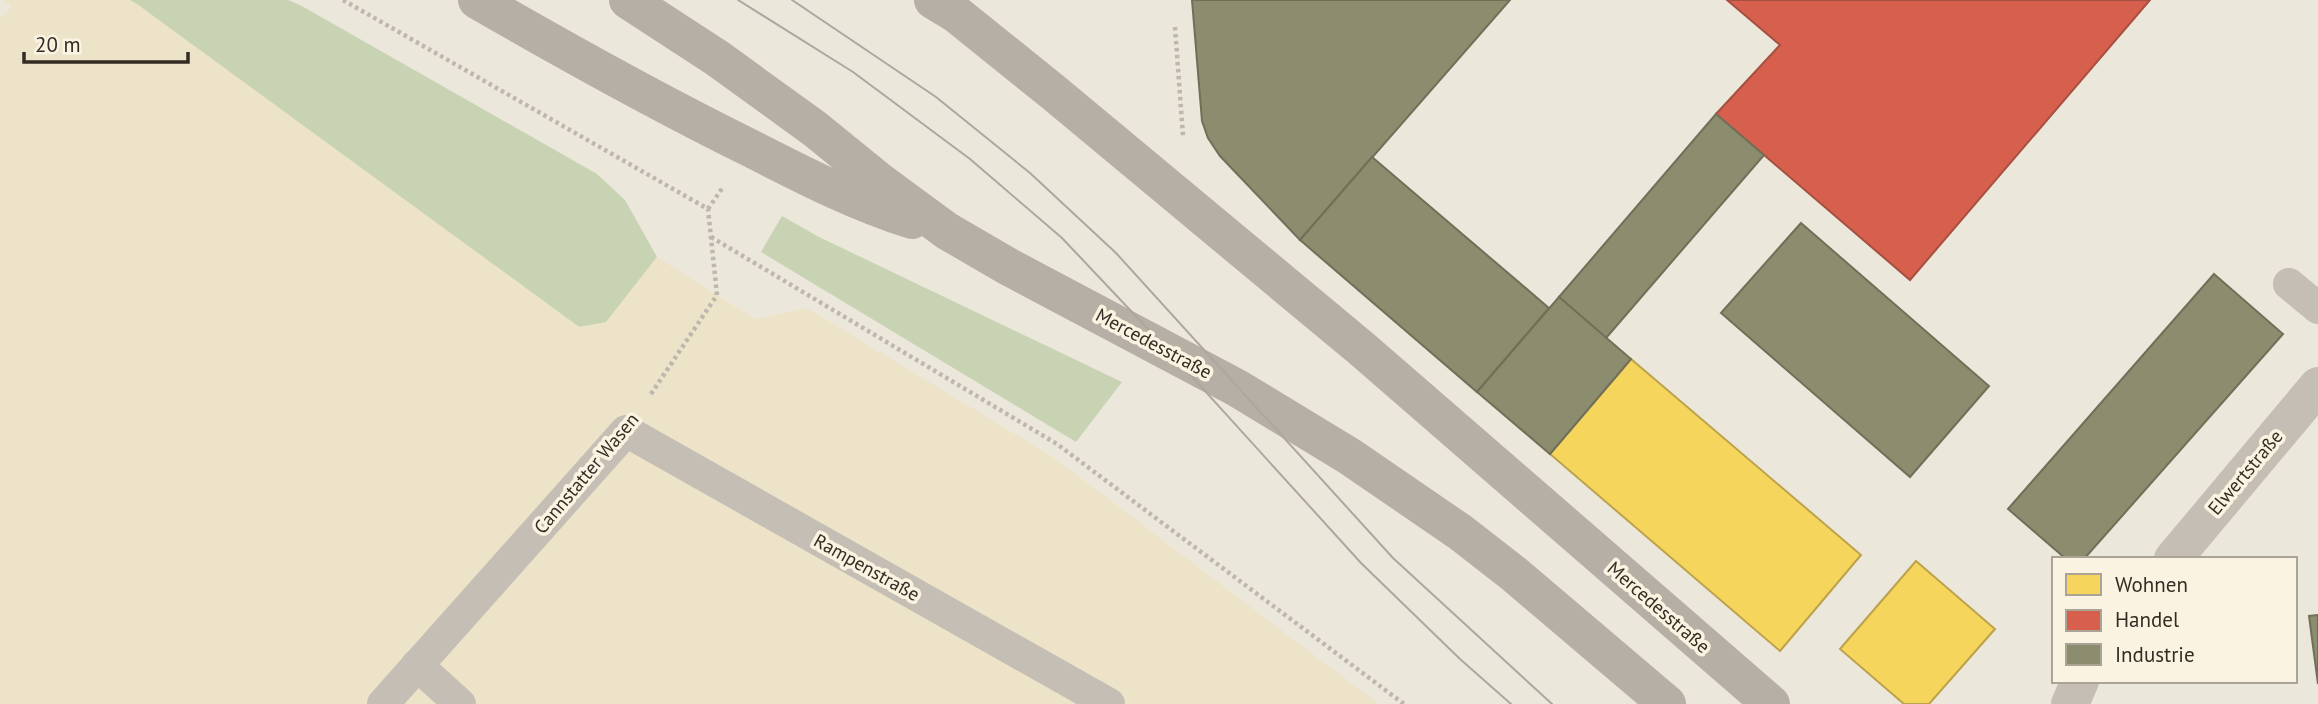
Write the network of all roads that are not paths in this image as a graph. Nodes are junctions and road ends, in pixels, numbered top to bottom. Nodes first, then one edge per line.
1 (477, 0) edge
2 (628, 0) edge
3 (948, 3) edge
4 (947, 231) junction
5 (2289, 284) dead end
6 (2318, 308) edge
7 (2318, 386) edge
8 (626, 431) joint
9 (2175, 557) edge
10 (417, 665) junction
11 (2079, 683) edge
12 (383, 704) edge
13 (460, 704) edge
14 (1109, 704) edge
15 (1667, 704) edge
16 (1771, 704) edge
17 (2070, 704) edge

1 - 4 main road
2 - 4 main road, Mercedesstraße
3 - 16 main road, Mercedesstraße
4 - 15 main road, Mercedesstraße
5 - 6 lane
7 - 9 street, Elwertstraße
8 - 10 lane, Cannstatter Wasen
8 - 14 lane, Rampenstraße
10 - 12 lane, Cannstatter Wasen
10 - 13 lane
11 - 17 street

